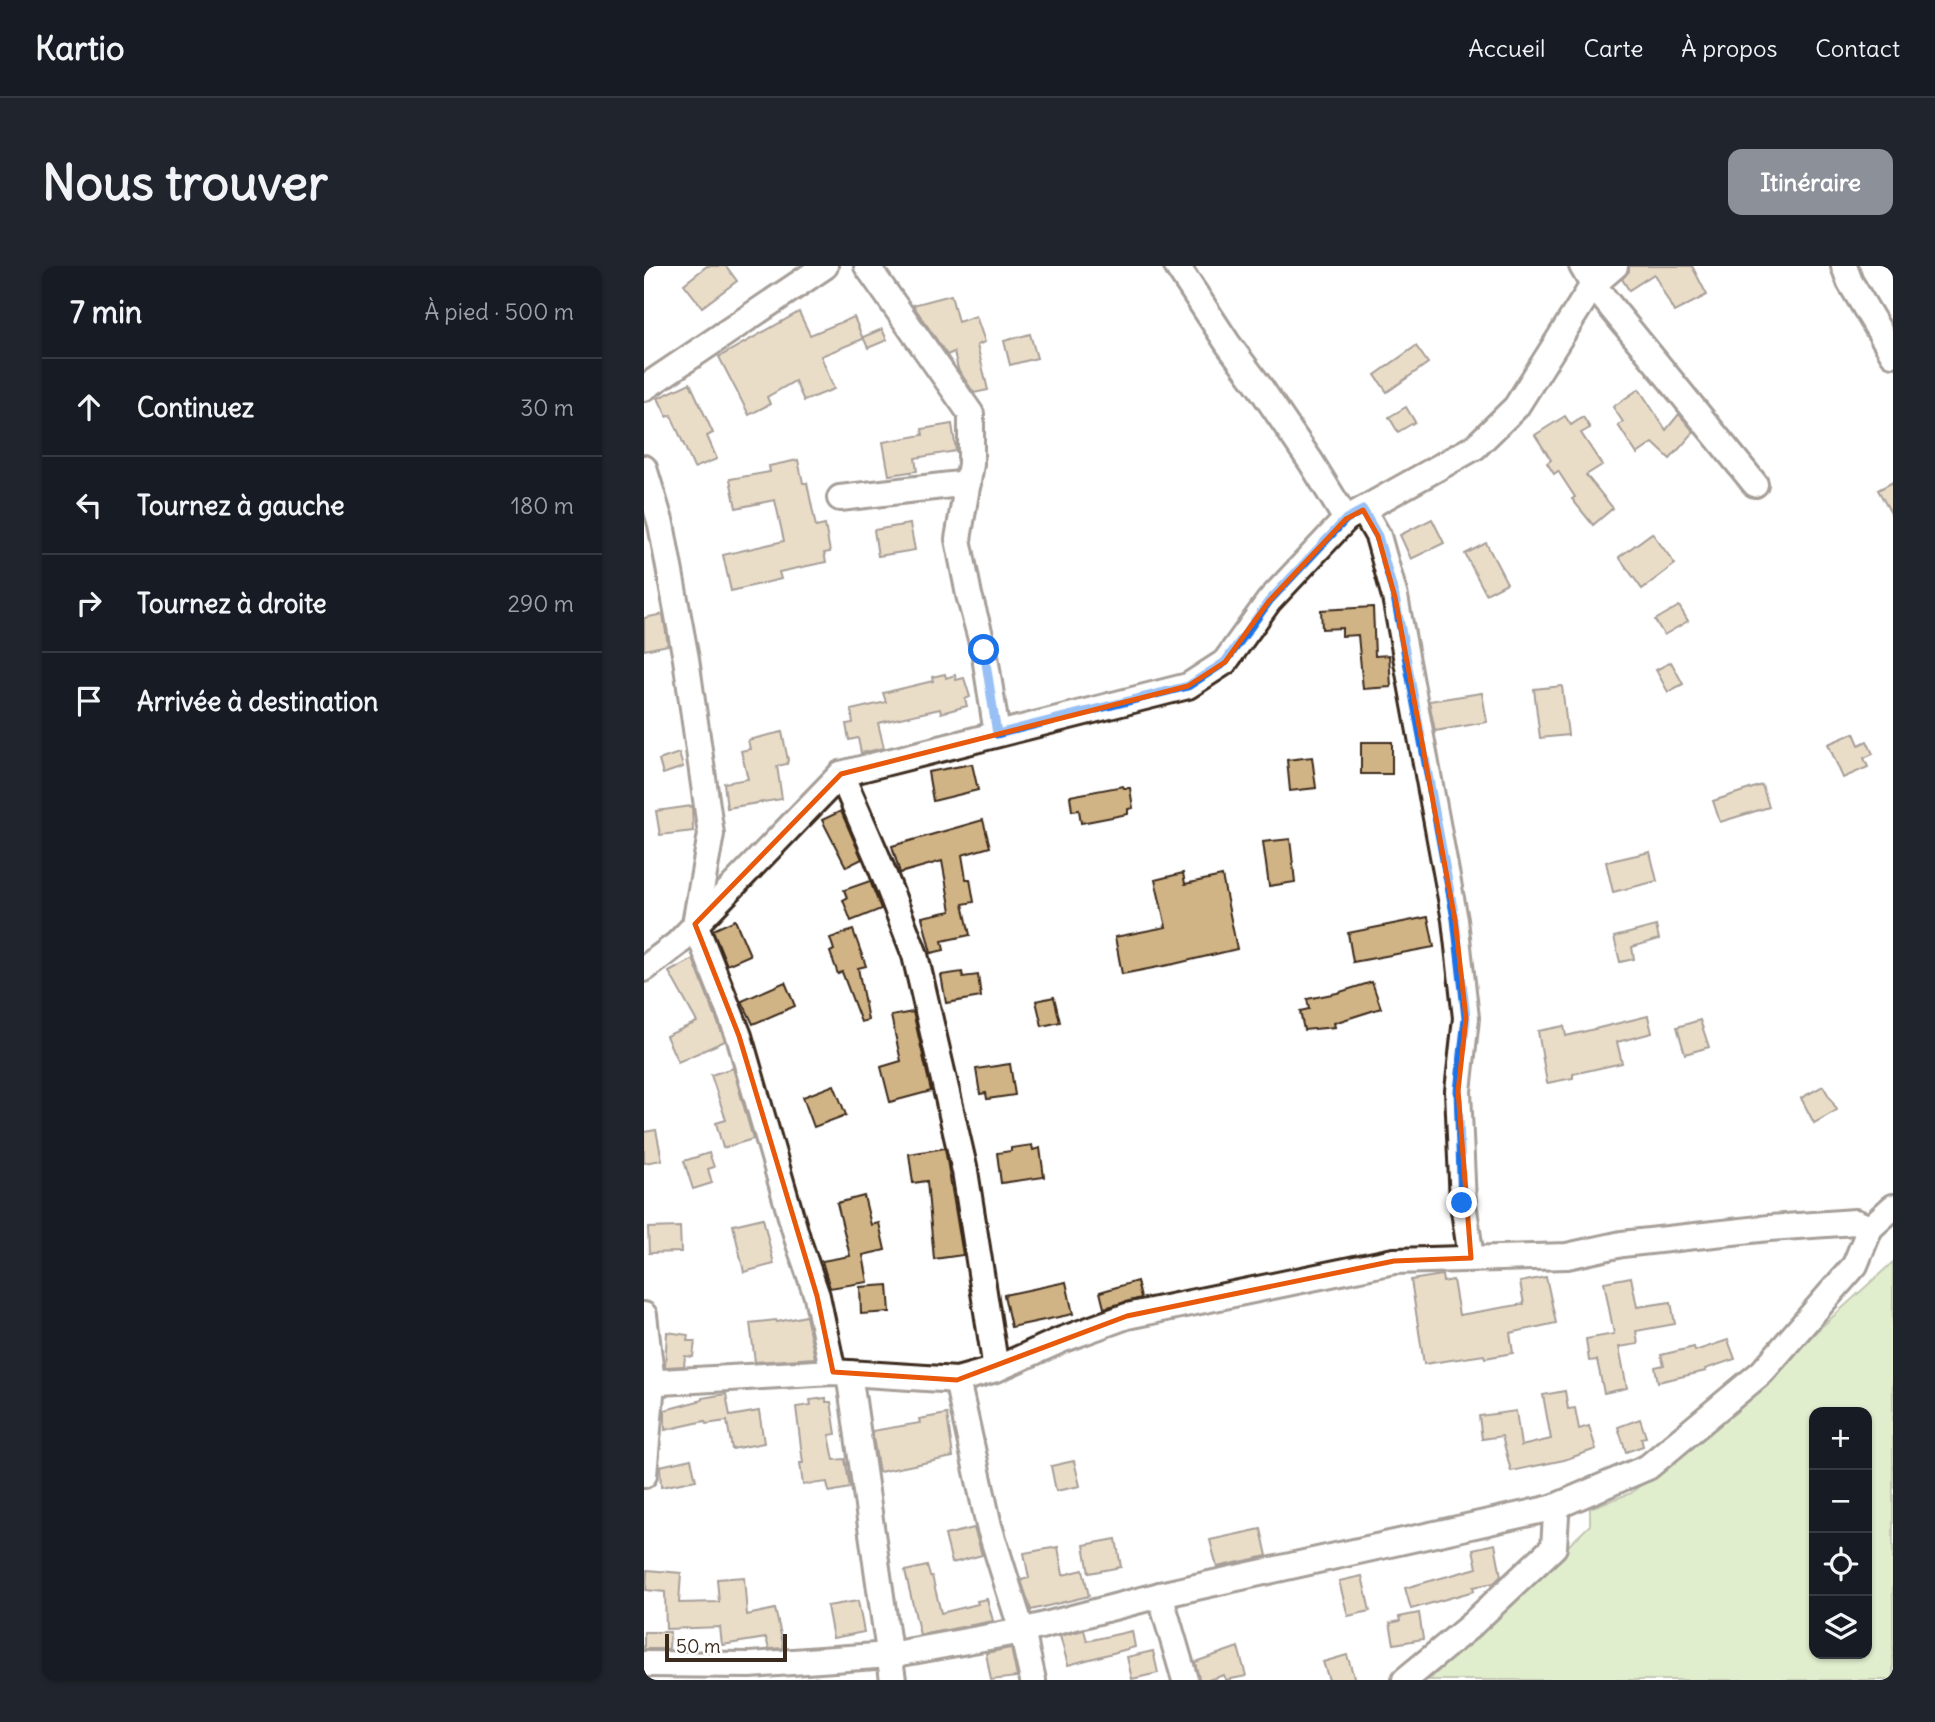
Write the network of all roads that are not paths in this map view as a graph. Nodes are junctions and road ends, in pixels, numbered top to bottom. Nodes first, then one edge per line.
1 (825, 266) edge
2 (867, 266) edge
3 (1177, 266) edge
4 (1615, 266) edge
5 (1844, 266) edge
6 (1588, 275) edge
7 (1893, 354) edge
8 (644, 388) edge
9 (644, 468) edge
10 (968, 483) junction
11 (1755, 484) dead end
12 (840, 498) dead end
13 (1355, 515) junction
14 (997, 734) junction
15 (841, 774) junction
16 (695, 924) junction
17 (644, 969) edge
18 (1893, 1207) edge
19 (1870, 1228) junction
20 (1471, 1258) junction
21 (644, 1315) edge
22 (996, 1369) junction
23 (841, 1373) junction
24 (957, 1380) junction
25 (648, 1383) edge
26 (644, 1475) edge
27 (1552, 1508) junction
28 (1160, 1595) junction
29 (1022, 1631) junction
30 (890, 1655) junction
31 (644, 1664) edge
32 (893, 1680) edge
33 (1033, 1680) edge
34 (1185, 1680) edge
35 (1405, 1680) edge

1 - 8 street
2 - 10 street
3 - 13 street
4 - 6 street
5 - 7 street
6 - 11 street
6 - 13 street
9 - 16 street
10 - 12 street
10 - 14 street
13 - 14 street
13 - 20 street
14 - 15 street
15 - 16 street
15 - 22 street
16 - 17 street
16 - 23 street
18 - 19 street
19 - 20 street
19 - 27 street
20 - 22 street
21 - 25 street
22 - 24 street
23 - 24 street
23 - 25 street
23 - 30 street
24 - 29 street
25 - 26 street
27 - 28 street
27 - 35 street
28 - 29 street
28 - 34 street
29 - 30 street
29 - 33 street
30 - 31 street
30 - 32 street

